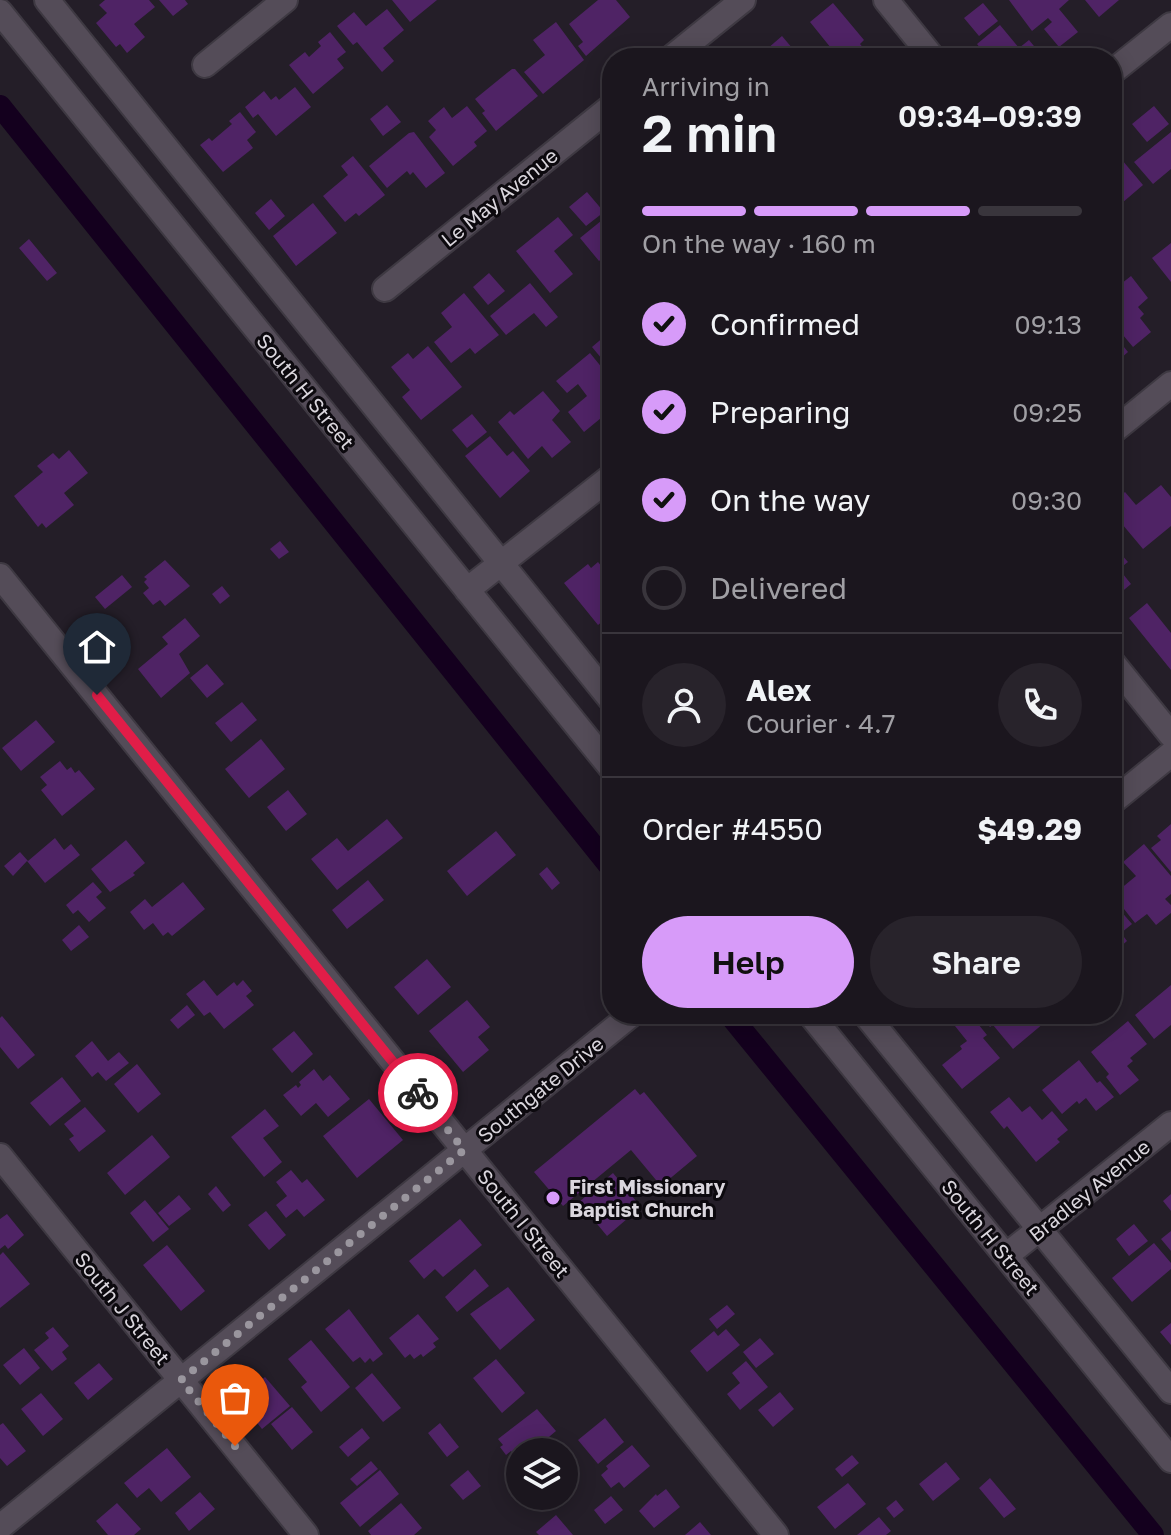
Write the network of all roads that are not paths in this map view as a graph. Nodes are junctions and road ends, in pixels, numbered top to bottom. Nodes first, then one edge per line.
1 (285, 0) edge
2 (743, 0) edge
3 (886, 0) edge
4 (50, 1) edge
5 (0, 12) edge
6 (1171, 25) edge
7 (683, 48) edge
8 (925, 48) edge
9 (1122, 64) edge
10 (205, 65) dead end
11 (602, 114) edge
12 (385, 289) dead end
13 (1171, 384) edge
14 (1122, 424) edge
15 (602, 484) edge
16 (502, 565) junction
17 (0, 576) edge
18 (467, 590) junction
19 (1122, 674) edge
20 (602, 689) edge
21 (1171, 735) edge
22 (1171, 754) edge
23 (602, 757) edge
24 (1122, 794) edge
25 (620, 1024) edge
26 (818, 1024) edge
27 (873, 1024) edge
28 (1171, 1124) edge
29 (464, 1150) junction
30 (0, 1156) edge
31 (1042, 1229) junction
32 (1007, 1255) junction
33 (181, 1380) junction
34 (1171, 1391) edge
35 (1171, 1460) edge
36 (0, 1527) edge
37 (306, 1535) edge
38 (776, 1535) edge

1 - 10 street
2 - 7 street
3 - 8 street
4 - 16 street
5 - 18 street, South H Street
6 - 9 street
11 - 12 street, Le May Avenue
13 - 14 street
15 - 16 street
16 - 18 street
16 - 20 street
17 - 29 street, South I Street
18 - 23 street, South H Street
19 - 21 street
22 - 24 street
25 - 29 street, Southgate Drive
26 - 32 street, South H Street
27 - 31 street
28 - 31 street, Bradley Avenue
29 - 33 street, Southgate Drive
29 - 38 street, South I Street
30 - 33 street, South J Street
31 - 32 street, Bradley Avenue
31 - 34 street
32 - 35 street, South H Street
33 - 36 street, Southgate Drive
33 - 37 street, South J Street

